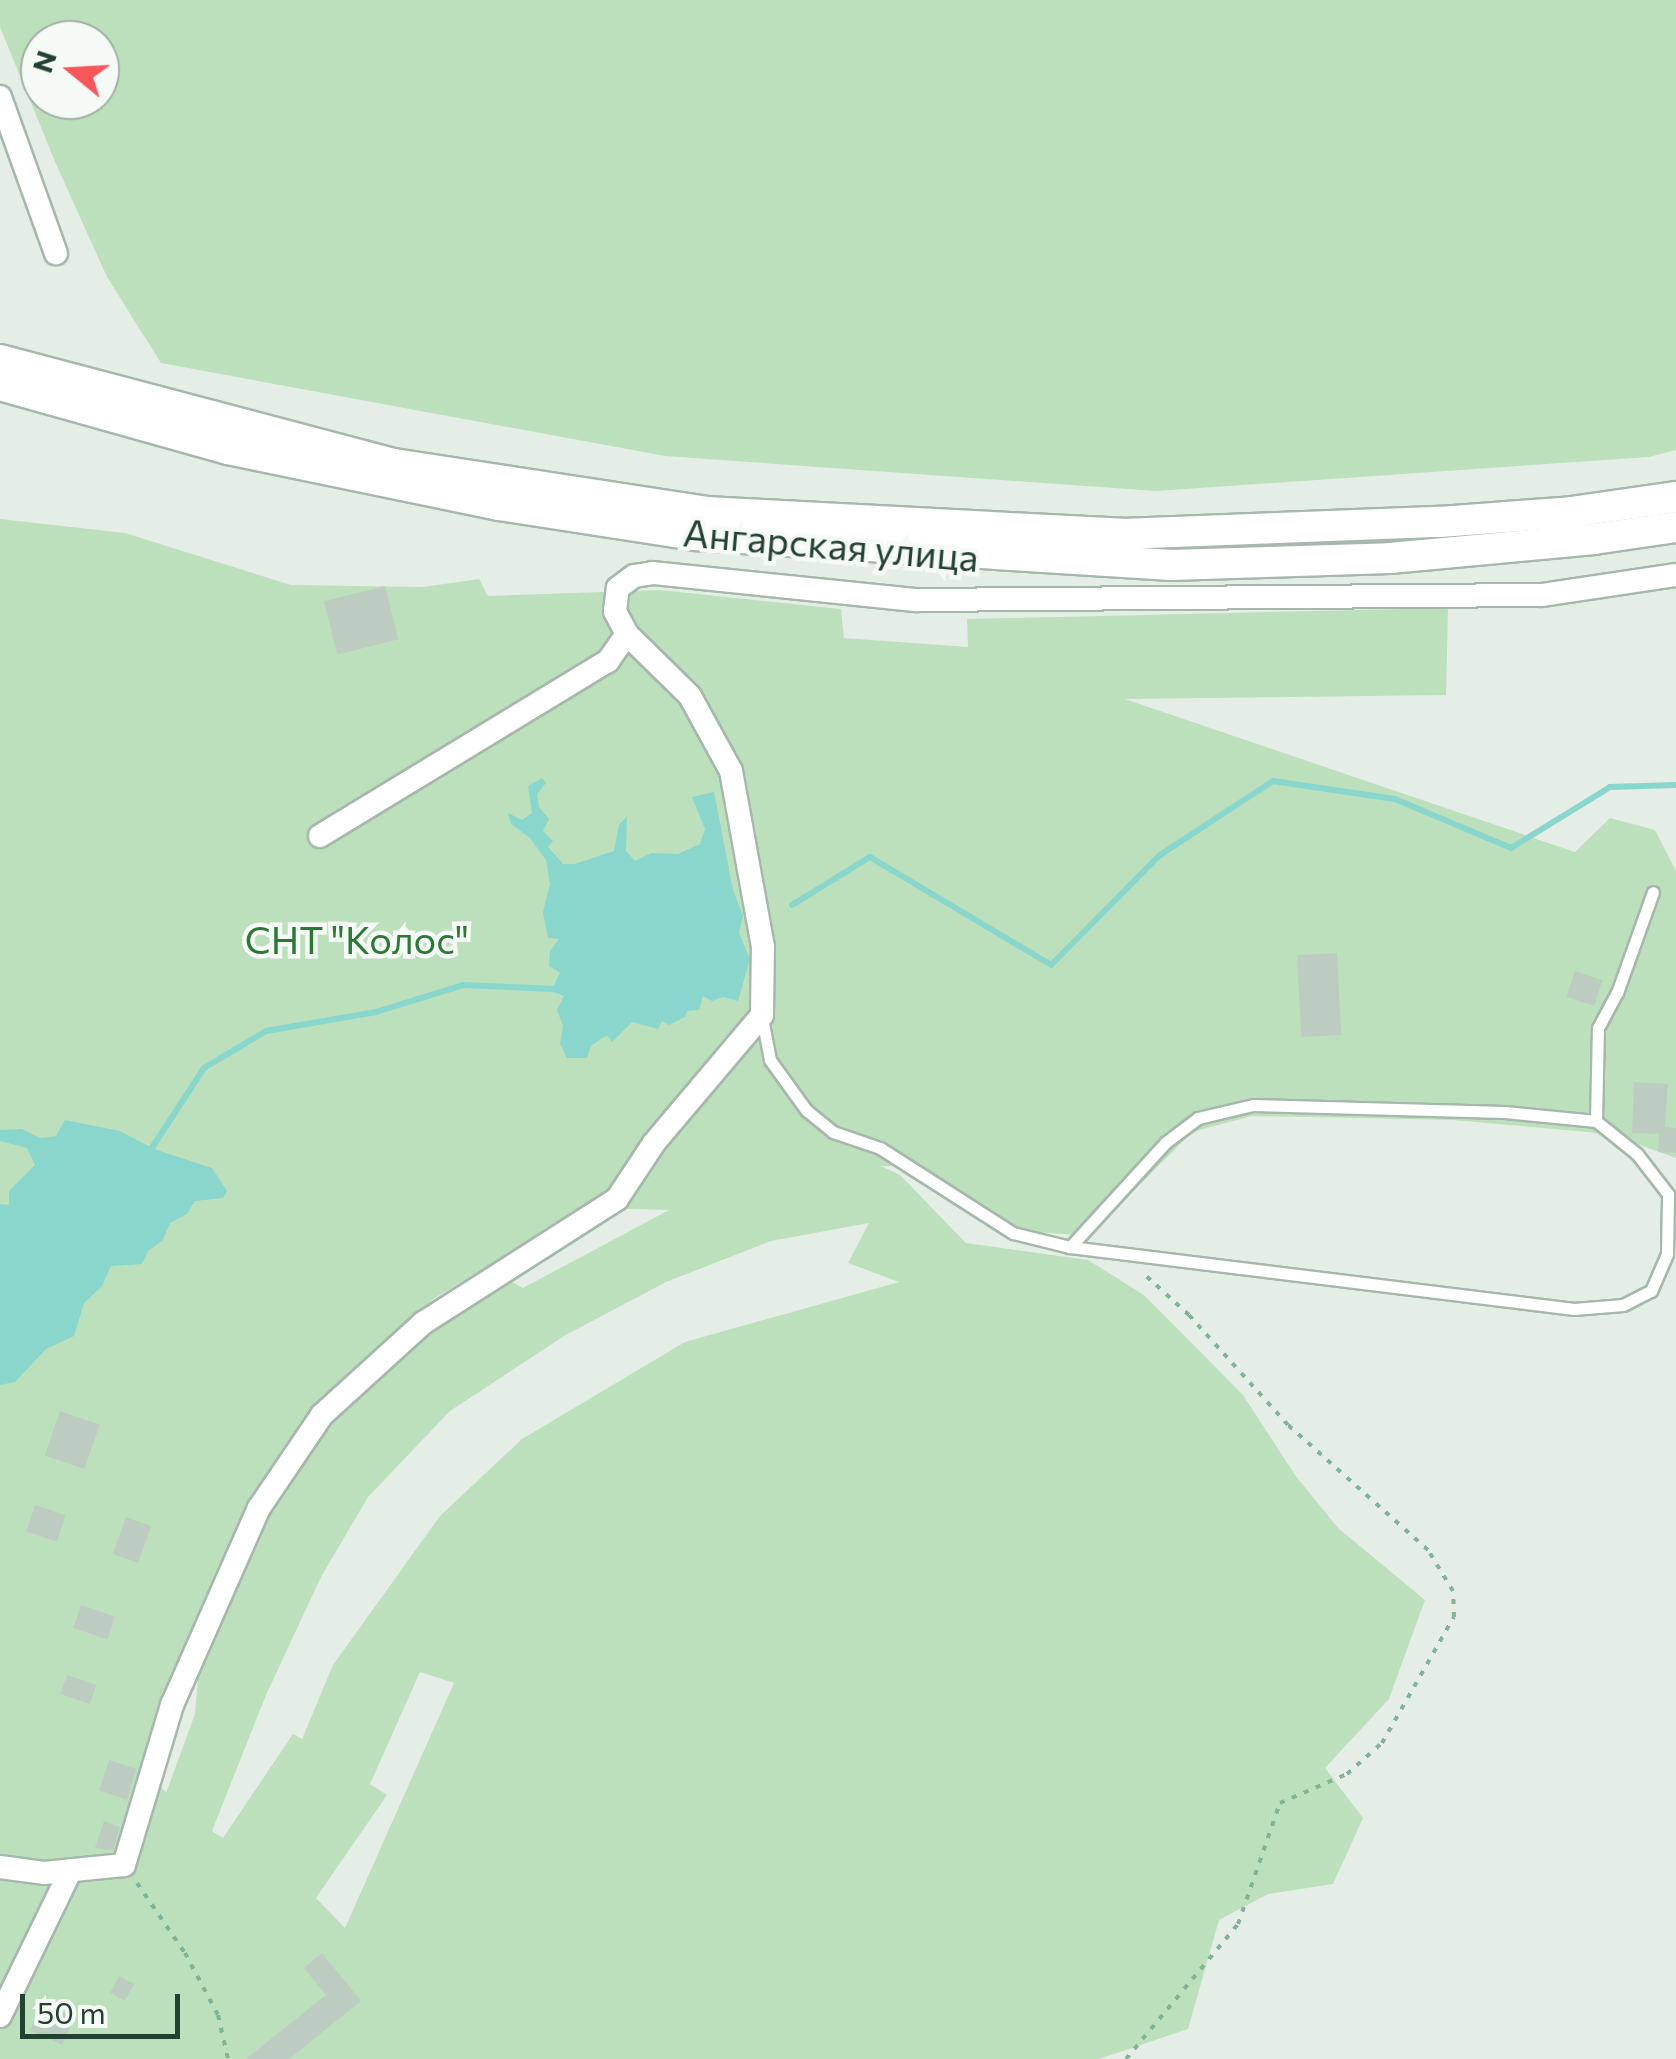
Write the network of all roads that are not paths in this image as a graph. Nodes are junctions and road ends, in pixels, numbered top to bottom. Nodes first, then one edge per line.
1 (0, 97) edge
2 (56, 253) dead end
3 (0, 360) edge
4 (0, 385) edge
5 (1676, 497) edge
6 (1676, 527) edge
7 (1676, 575) edge
8 (627, 634) junction
9 (320, 836) dead end
10 (1653, 892) dead end
11 (762, 1014) junction
12 (1596, 1120) junction
13 (1070, 1247) junction
14 (0, 1867) edge
15 (71, 1870) junction
16 (0, 2016) edge

1 - 2 street
3 - 5 main road, Ангарская улица
4 - 6 main road, Ангарская улица
7 - 8 street
8 - 9 street
8 - 11 street
10 - 12 lane
11 - 13 lane
11 - 15 street
12 - 13 lane
12 - 13 lane
14 - 15 street
15 - 16 street

